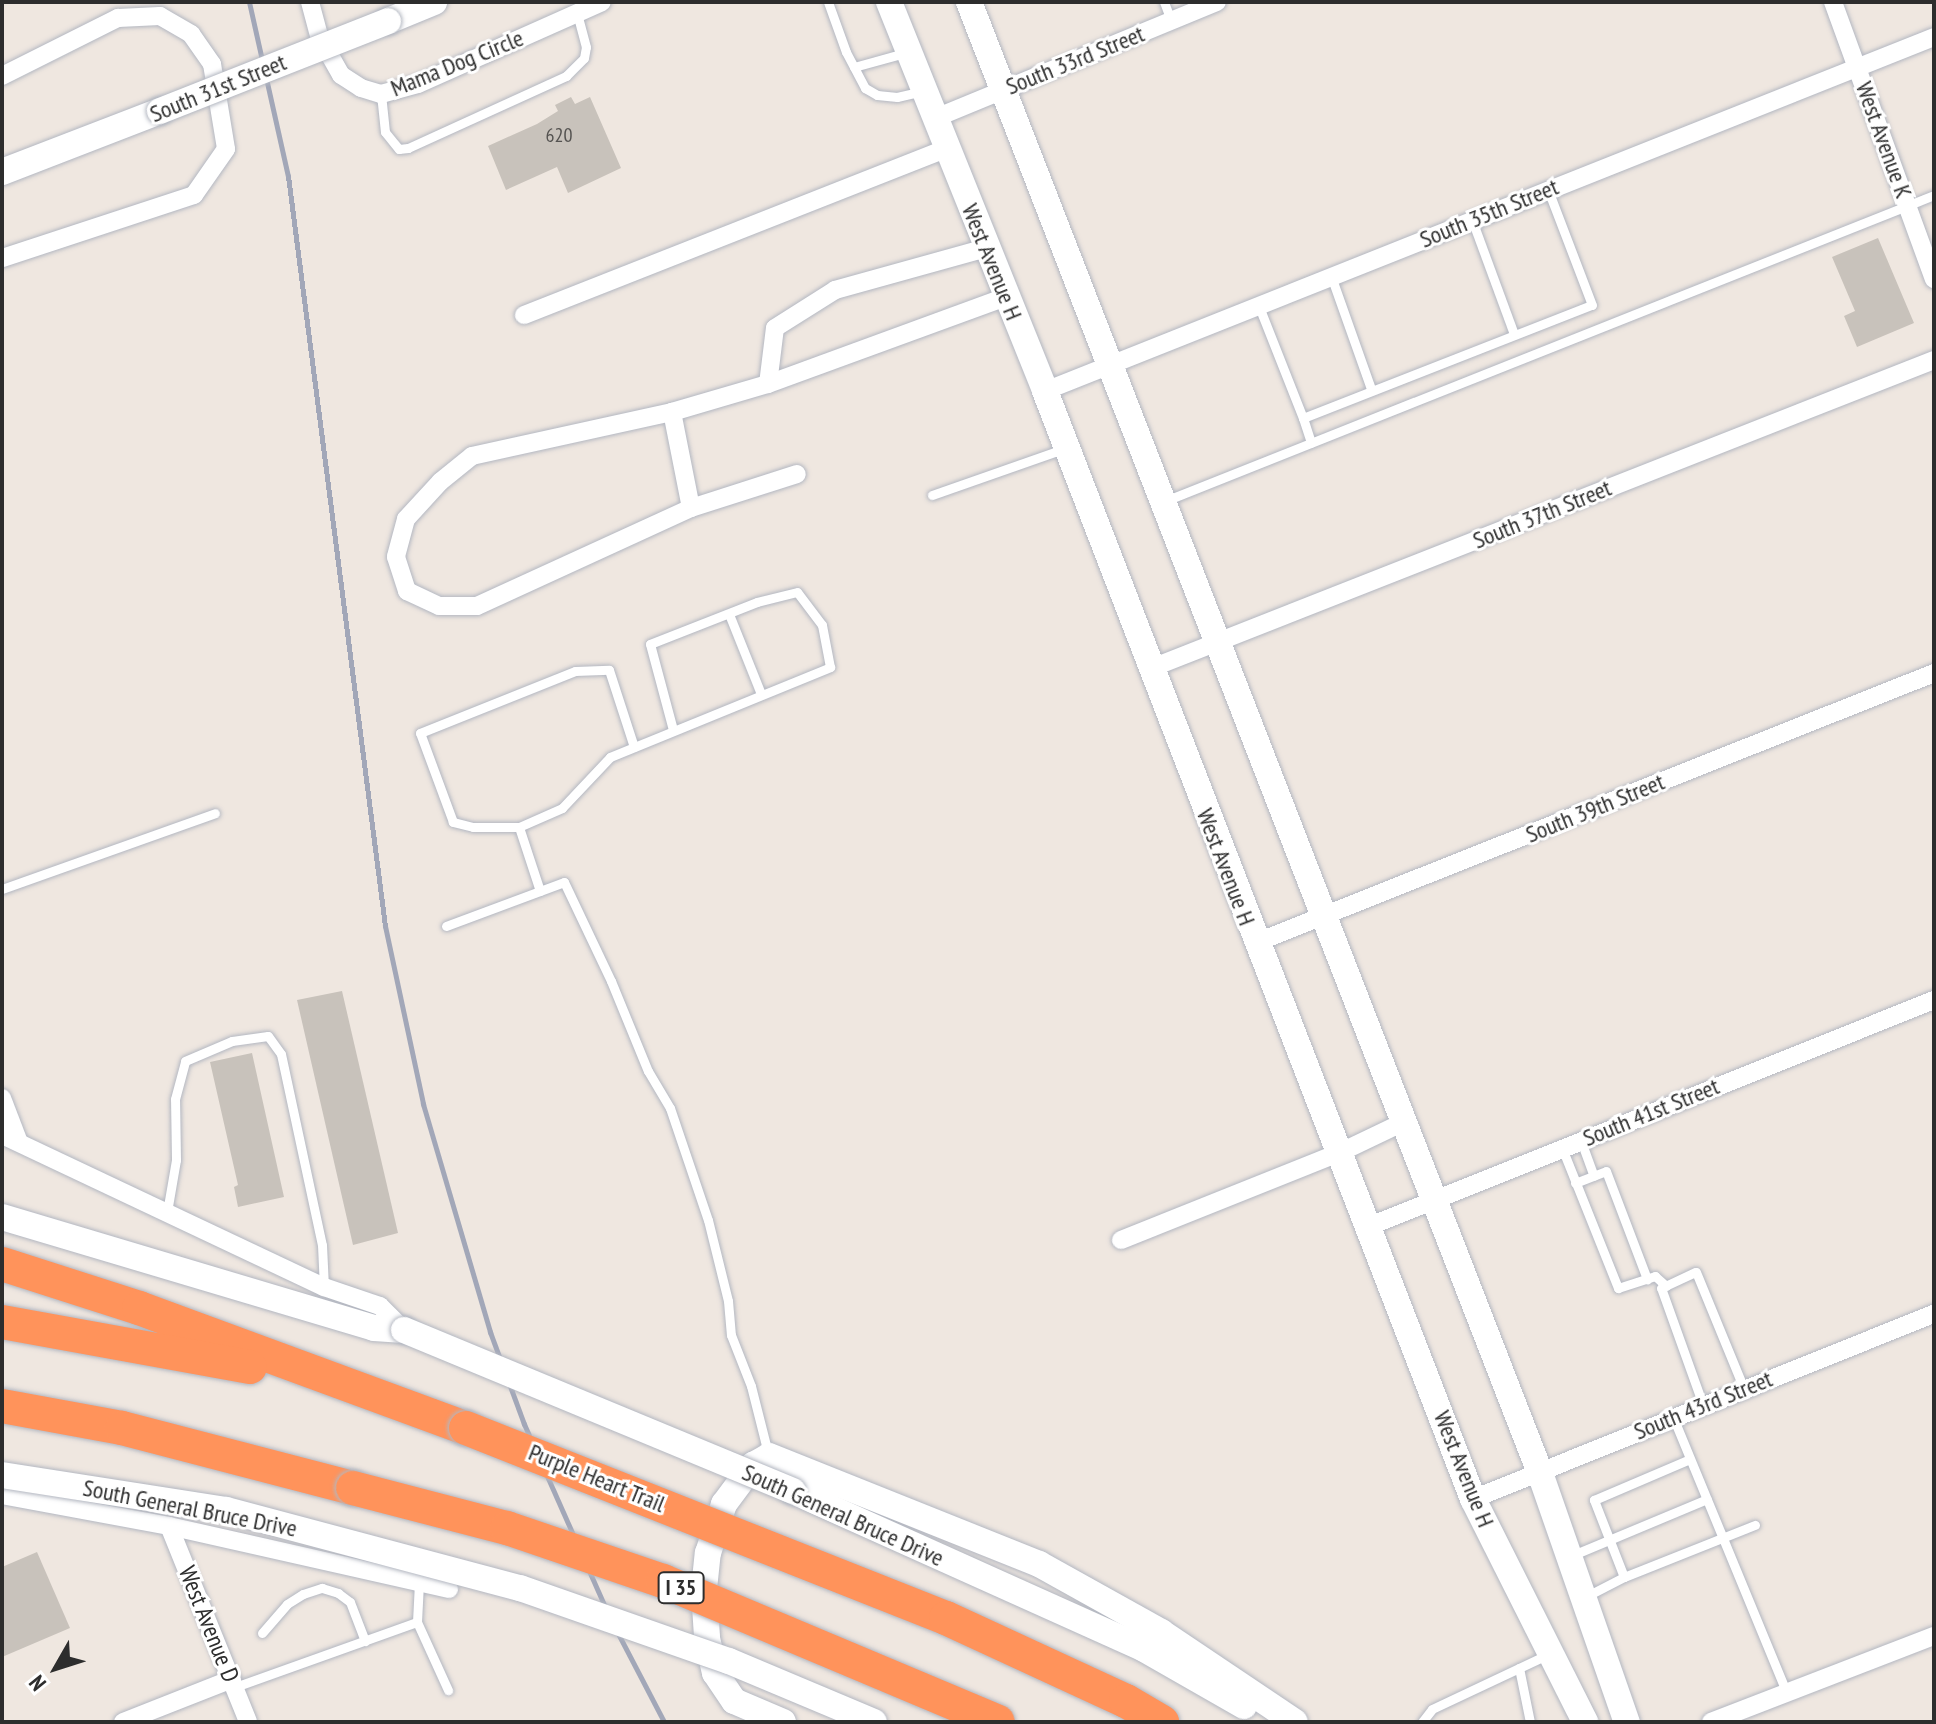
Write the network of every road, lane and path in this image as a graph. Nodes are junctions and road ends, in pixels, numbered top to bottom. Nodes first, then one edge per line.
1 (310, 2) edge
2 (434, 2) edge
3 (602, 2) edge
4 (828, 2) edge
5 (889, 2) edge
6 (969, 2) edge
7 (1164, 2) edge
8 (1217, 2) edge
9 (1833, 2) edge
10 (577, 13) junction
11 (1171, 20) junction
12 (1934, 37) edge
13 (908, 52) junction
14 (854, 67) junction
15 (1858, 67) junction
16 (2, 76) edge
17 (1001, 90) junction
18 (922, 91) junction
19 (381, 94) junction
20 (933, 119) junction
21 (946, 149) junction
22 (2, 172) edge
23 (1548, 190) junction
24 (1934, 195) edge
25 (1908, 205) junction
26 (1472, 220) junction
27 (986, 248) junction
28 (2, 258) edge
29 (1331, 276) junction
30 (1934, 279) edge
31 (1006, 297) junction
32 (1258, 304) junction
33 (524, 315) dead end
34 (1514, 334) junction
35 (1934, 360) edge
36 (1109, 364) junction
37 (768, 384) junction
38 (1371, 389) junction
39 (1045, 391) junction
40 (672, 412) junction
41 (1303, 418) junction
42 (1311, 443) junction
43 (1066, 448) junction
44 (797, 474) dead end
45 (932, 495) dead end
46 (1162, 502) junction
47 (691, 508) junction
48 (729, 614) junction
49 (1216, 643) junction
50 (1149, 669) junction
51 (1934, 673) edge
52 (761, 694) junction
53 (673, 730) junction
54 (634, 747) junction
55 (215, 813) dead end
56 (519, 827) junction
57 (2, 889) edge
58 (540, 891) junction
59 (1322, 917) junction
60 (446, 926) dead end
61 (1255, 943) junction
62 (1934, 1000) edge
63 (2, 1098) edge
64 (1402, 1123) junction
65 (10, 1138) edge
66 (1580, 1140) junction
67 (1561, 1148) junction
68 (1339, 1153) junction
69 (1594, 1176) junction
70 (1575, 1183) junction
71 (1432, 1199) junction
72 (167, 1212) junction
73 (2, 1217) edge
74 (1370, 1226) junction
75 (1121, 1240) dead end
76 (2, 1264) edge
77 (1647, 1279) junction
78 (1666, 1286) junction
79 (324, 1287) junction
80 (1934, 1314) edge
81 (2, 1322) edge
82 (404, 1330) junction
83 (1744, 1389) junction
84 (1703, 1405) junction
85 (2, 1406) edge
86 (1673, 1417) junction
87 (2, 1426) edge
88 (122, 1428) junction
89 (466, 1428) junction
90 (769, 1456) junction
91 (1690, 1459) junction
92 (1539, 1470) junction
93 (2, 1475) edge
94 (2, 1495) edge
95 (1473, 1499) junction
96 (1707, 1499) junction
97 (1755, 1525) dead end
98 (169, 1526) junction
99 (1723, 1538) junction
100 (1610, 1541) junction
101 (1569, 1556) junction
102 (1624, 1577) junction
103 (419, 1582) junction
104 (449, 1589) dead end
105 (1584, 1598) junction
106 (417, 1622) junction
107 (262, 1633) dead end
108 (1934, 1636) edge
109 (365, 1641) junction
110 (1550, 1653) junction
111 (1519, 1668) junction
112 (234, 1683) junction
113 (448, 1690) dead end
114 (1787, 1693) junction
115 (123, 1722) edge
116 (248, 1722) edge
117 (783, 1722) edge
118 (874, 1722) edge
119 (998, 1722) edge
120 (1162, 1722) edge
121 (1272, 1722) edge
122 (1295, 1722) edge
123 (1422, 1722) edge
124 (1530, 1722) edge
125 (1584, 1722) edge
126 (1627, 1722) edge
127 (1711, 1722) edge

1 - 19 street, Mama Dog Circle
2 - 22 main road, South 31st Street, bridge
3 - 10 street, Mama Dog Circle
4 - 14 lane
5 - 13 main road, West Avenue H
6 - 17 main road
7 - 11 lane
8 - 11 street, South 33rd Street
9 - 15 street, West Avenue K
10 - 19 street, Mama Dog Circle
10 - 19 lane
11 - 17 street, South 33rd Street
12 - 15 street, South 35th Street
13 - 14 lane
13 - 18 main road, West Avenue H
14 - 18 lane
15 - 23 street, South 35th Street
15 - 25 street, West Avenue K
16 - 28 street
17 - 20 street, South 33rd Street
17 - 36 main road
18 - 20 main road, West Avenue H
20 - 21 main road, West Avenue H
21 - 27 main road, West Avenue H
21 - 33 street
23 - 26 street, South 35th Street
23 - 34 lane
24 - 25 lane
25 - 30 street, West Avenue K
25 - 42 lane
26 - 29 street, South 35th Street
26 - 34 lane
27 - 31 main road, West Avenue H
27 - 37 street
29 - 32 street, South 35th Street
29 - 38 lane
31 - 37 street
31 - 39 main road, West Avenue H
32 - 36 street, South 35th Street
32 - 41 lane
34 - 38 lane
35 - 49 street, South 37th Street
36 - 39 street, South 35th Street
36 - 46 main road
37 - 40 street
38 - 41 lane
39 - 43 main road, West Avenue H
40 - 47 street
40 - 47 street
41 - 42 lane
42 - 46 lane
43 - 45 lane
43 - 50 main road, West Avenue H
44 - 47 street
46 - 49 main road
48 - 52 lane
48 - 52 lane
48 - 53 lane
49 - 50 street, South 37th Street
49 - 59 main road
50 - 61 main road, West Avenue H
51 - 59 street, South 39th Street
52 - 53 lane
53 - 54 lane
54 - 56 lane
54 - 56 lane
55 - 57 lane
56 - 58 lane
58 - 60 lane
58 - 90 lane
59 - 61 street, South 39th Street
59 - 64 main road
61 - 68 main road, West Avenue H
62 - 66 street, South 41st Street
63 - 65 street
64 - 68 street
64 - 71 main road
65 - 72 street, South General Bruce Drive
66 - 67 street, South 41st Street
66 - 69 lane
67 - 70 lane
67 - 71 street, South 41st Street
68 - 74 main road, West Avenue H
68 - 75 street
69 - 70 lane
69 - 77 lane
70 - 77 lane
71 - 74 street, South 41st Street
71 - 92 main road
72 - 79 street, South General Bruce Drive
72 - 79 lane
73 - 82 main road, South General Bruce Drive
74 - 95 main road, West Avenue H
76 - 89 highway
77 - 78 lane
78 - 83 lane
78 - 84 lane
79 - 82 street, South General Bruce Drive
80 - 83 street, South 43rd Street
81 - 89 highway, Purple Heart Trail
82 - 121 main road, South General Bruce Drive, bridge
83 - 84 street, South 43rd Street
84 - 86 street, South 43rd Street
85 - 88 highway, I 35
86 - 91 lane
86 - 92 street, South 43rd Street
87 - 88 highway
88 - 119 highway, I 35, bridge
89 - 120 highway, Purple Heart Trail, bridge
90 - 117 main road
90 - 122 main road
91 - 96 lane
91 - 100 lane
92 - 95 street, South 43rd Street
92 - 101 main road
93 - 118 main road, South General Bruce Drive, bridge
94 - 98 street, South General Bruce Drive
95 - 110 main road, West Avenue H
96 - 99 lane
96 - 100 lane
97 - 99 lane
98 - 103 street, South General Bruce Drive
98 - 112 street, West Avenue D
99 - 102 lane
99 - 114 lane
100 - 101 lane
100 - 102 lane
101 - 105 main road
102 - 105 lane
103 - 104 street, South General Bruce Drive
103 - 106 lane
105 - 126 main road
106 - 109 lane
106 - 113 lane
107 - 109 lane
108 - 114 street
109 - 112 lane
110 - 111 lane
110 - 125 main road, West Avenue H
111 - 123 lane
111 - 124 lane
112 - 115 street
112 - 116 street, West Avenue D
114 - 127 street

